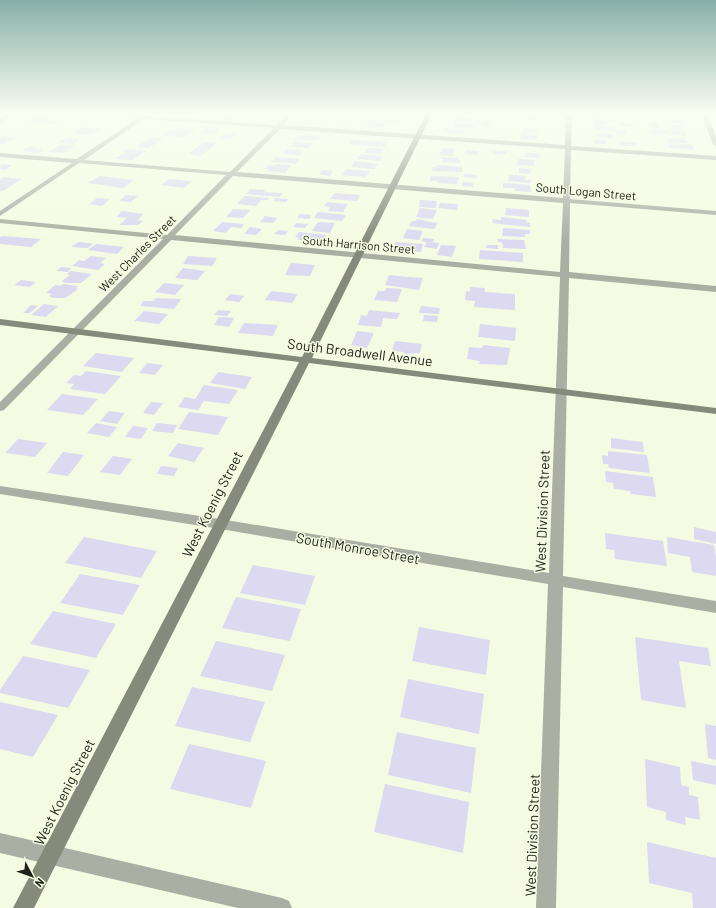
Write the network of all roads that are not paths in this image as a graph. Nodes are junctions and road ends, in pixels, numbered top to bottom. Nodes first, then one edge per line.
1 (15, 156) edge
2 (85, 156) edge
3 (249, 156) edge
4 (409, 156) edge
5 (568, 156) edge
6 (694, 156) edge
7 (716, 158) edge
8 (77, 162) junction
9 (233, 173) junction
10 (394, 186) junction
11 (566, 200) junction
12 (716, 212) edge
13 (0, 214) edge
14 (0, 221) edge
15 (169, 238) junction
16 (358, 256) junction
17 (564, 274) junction
18 (716, 289) edge
19 (0, 322) edge
20 (76, 332) junction
21 (305, 361) junction
22 (561, 391) junction
23 (0, 408) edge
24 (716, 411) edge
25 (0, 490) edge
26 (220, 524) junction
27 (556, 582) junction
28 (716, 607) edge
29 (0, 843) edge
30 (50, 855) junction
31 (23, 908) edge
32 (282, 908) edge
33 (546, 908) edge

1 - 8 street, South Logan Street
2 - 8 street
3 - 9 street, West Charles Street
4 - 10 street, West Koenig Street
5 - 11 street, West Division Street
6 - 7 street
8 - 9 street, South Logan Street
8 - 13 street
9 - 10 street, South Logan Street
9 - 15 street, West Charles Street
10 - 11 street, South Logan Street
10 - 16 street, West Koenig Street
11 - 12 street, South Logan Street
11 - 17 street, West Division Street
14 - 15 street, South Harrison Street
15 - 16 street, South Harrison Street
15 - 20 street, West Charles Street
16 - 17 street, South Harrison Street
16 - 21 street, West Koenig Street
17 - 18 street, South Harrison Street
17 - 22 street, West Division Street
19 - 20 street, South Broadwell Avenue
20 - 21 street, South Broadwell Avenue
20 - 23 street, West Charles Street
21 - 22 street, South Broadwell Avenue
21 - 26 street, West Koenig Street
22 - 24 street, South Broadwell Avenue
22 - 27 street, West Division Street
25 - 26 street, South Monroe Street
26 - 27 street, South Monroe Street
26 - 30 street, West Koenig Street
27 - 28 street, South Monroe Street
27 - 33 street, West Division Street
29 - 30 street
30 - 31 street, West Koenig Street
30 - 32 street

